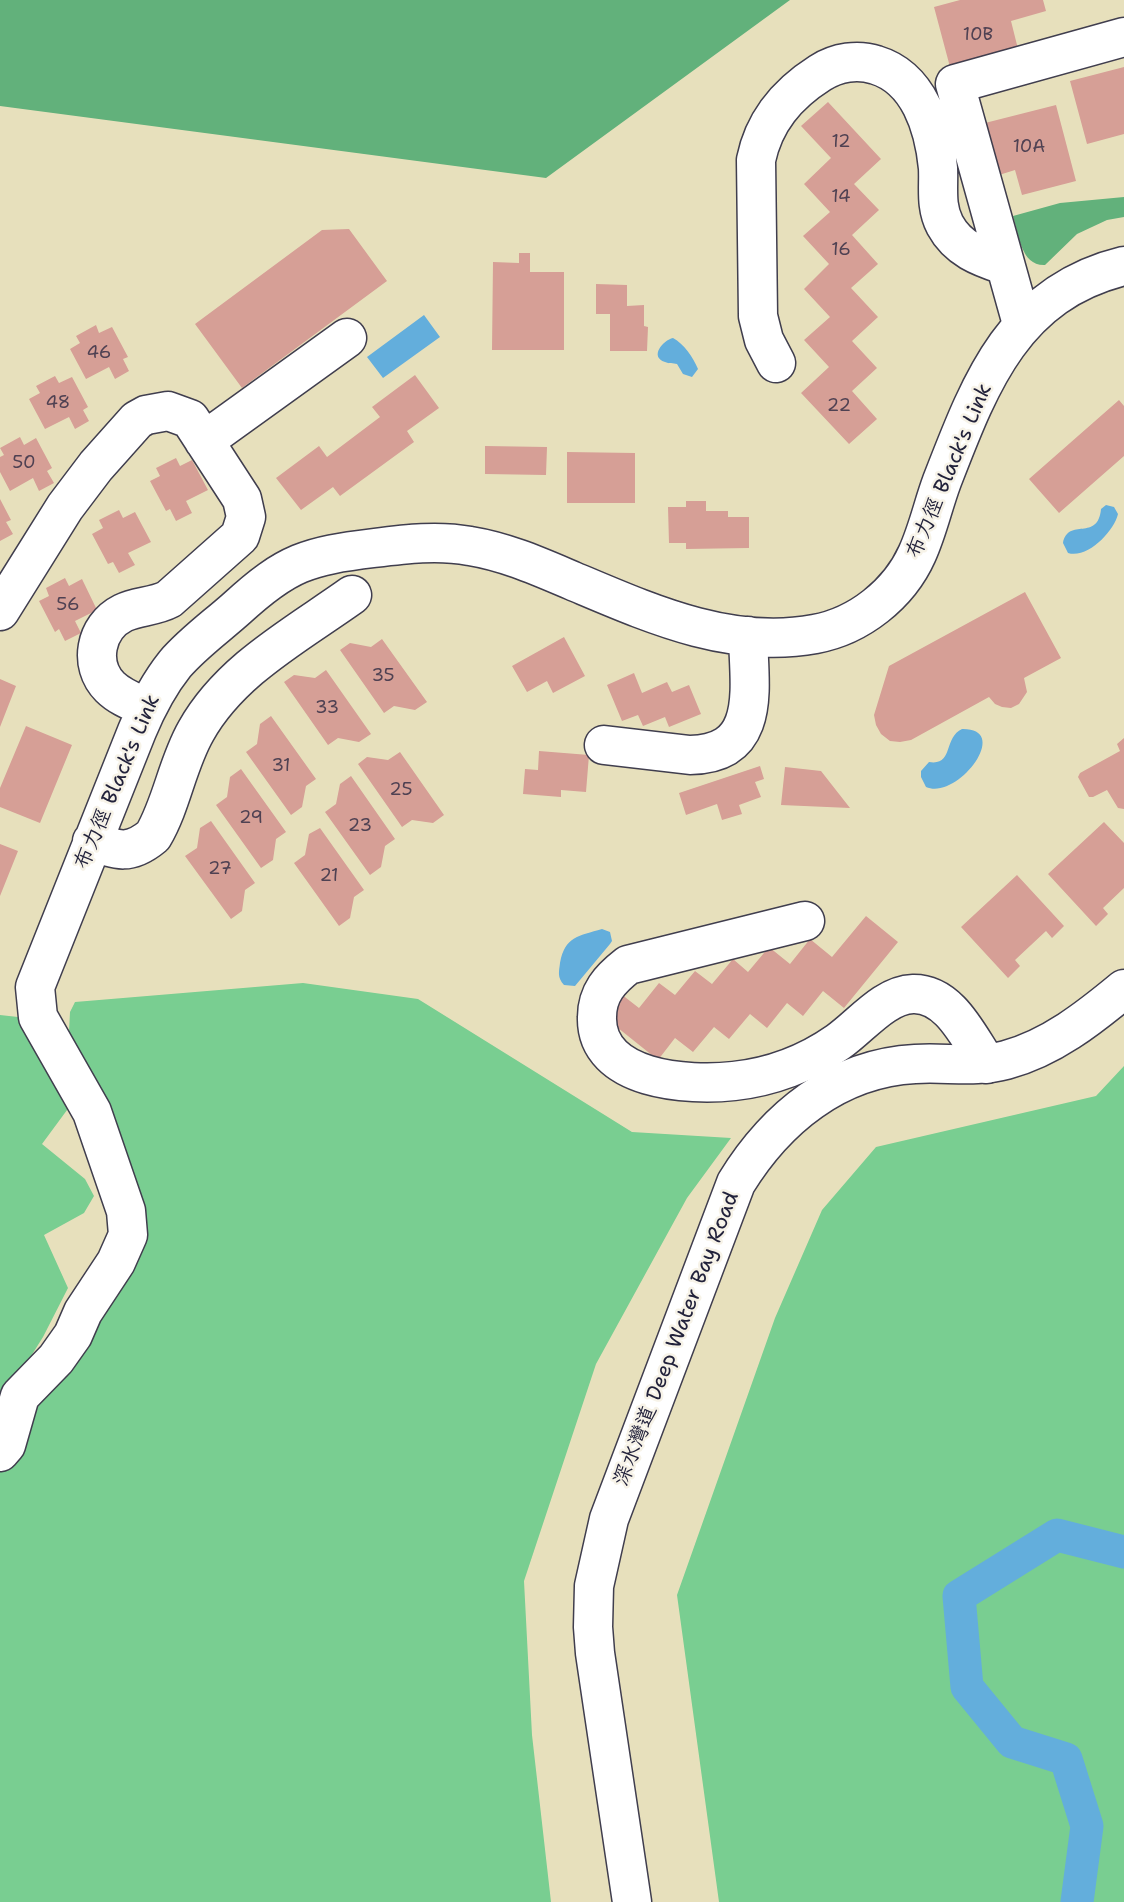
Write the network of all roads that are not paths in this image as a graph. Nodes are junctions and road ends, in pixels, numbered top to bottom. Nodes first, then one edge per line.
1 (1124, 37) edge
2 (1004, 265) junction
3 (1124, 266) edge
4 (1022, 324) junction
5 (347, 338) dead end
6 (776, 363) dead end
7 (204, 441) junction
8 (352, 595) dead end
9 (0, 611) edge
10 (748, 636) junction
11 (147, 708) junction
12 (604, 746) dead end
13 (92, 841) junction
14 (805, 921) dead end
15 (1124, 989) edge
16 (987, 1064) junction
17 (0, 1452) edge
18 (632, 1902) edge

1 - 2 street
2 - 4 street
2 - 6 street
3 - 4 street, 布力徑 Black's Link
4 - 10 street, 布力徑 Black's Link
5 - 7 street
7 - 9 street
7 - 11 street
8 - 13 street
10 - 11 street, 布力徑 Black's Link
10 - 12 street
11 - 13 street, 布力徑 Black's Link
13 - 17 street, 布力徑 Black's Link
14 - 16 street
15 - 16 street, 深水灣道 Deep Water Bay Road
16 - 18 street, 深水灣道 Deep Water Bay Road

